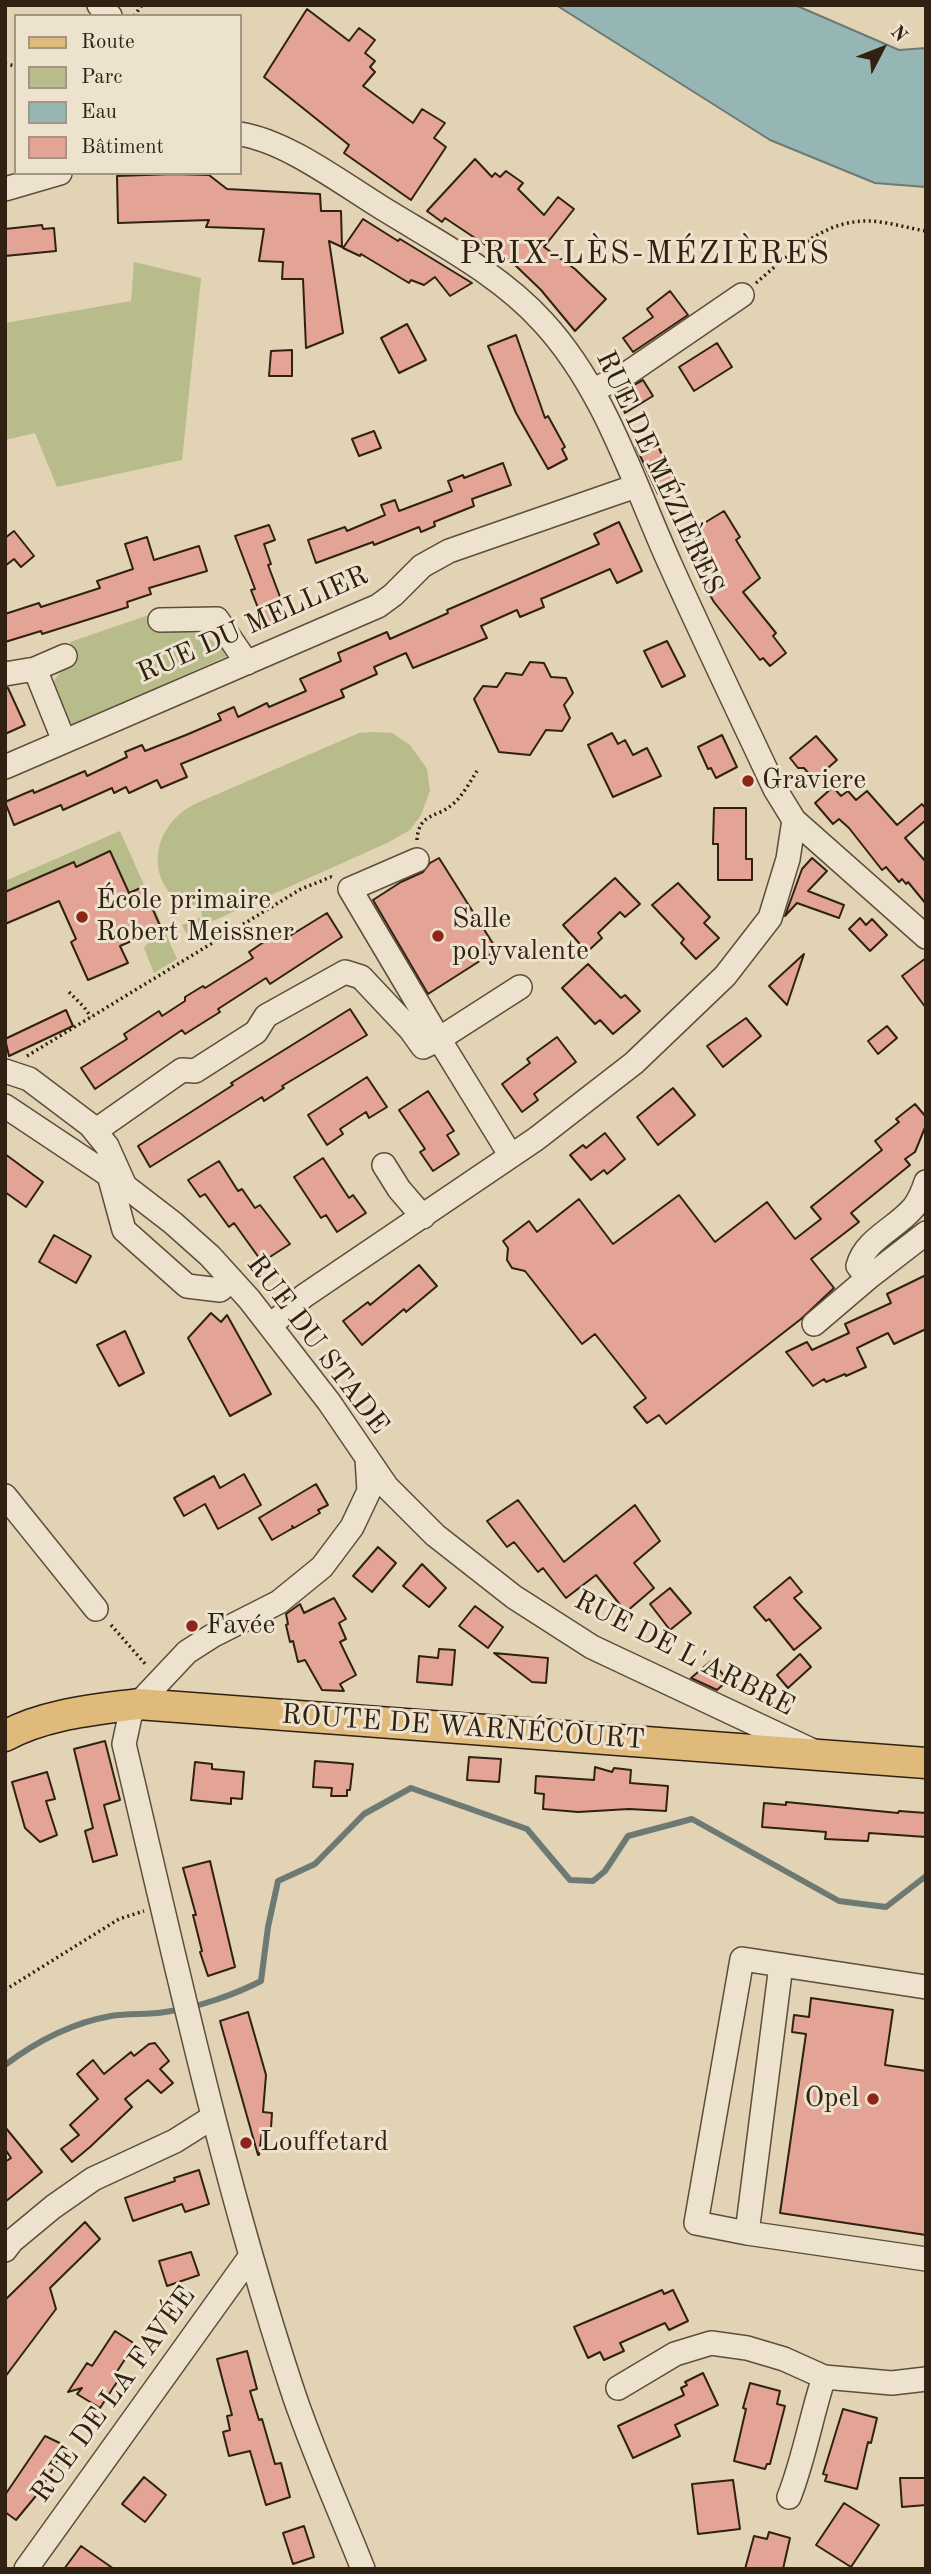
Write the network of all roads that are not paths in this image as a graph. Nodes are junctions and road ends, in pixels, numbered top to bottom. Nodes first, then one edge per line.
1 (242, 121) edge
2 (242, 134) edge
3 (268, 140) junction
4 (53, 175) edge
5 (5, 189) edge
6 (742, 295) road end
7 (593, 390) junction
8 (636, 486) junction
9 (160, 620) dead end
10 (65, 656) dead end
11 (247, 663) junction
12 (35, 669) junction
13 (5, 674) edge
14 (64, 741) junction
15 (5, 767) edge
16 (793, 820) junction
17 (417, 860) road end
18 (926, 937) edge
19 (520, 987) dead end
20 (439, 1039) junction
21 (14, 1065) edge
22 (5, 1106) edge
23 (95, 1131) junction
24 (511, 1156) junction
25 (384, 1165) dead end
26 (117, 1181) junction
27 (924, 1194) edge
28 (423, 1217) junction
29 (926, 1233) edge
30 (868, 1278) junction
31 (232, 1280) junction
32 (814, 1324) dead end
33 (270, 1326) junction
34 (367, 1458) junction
35 (5, 1496) edge
36 (96, 1609) road end
37 (138, 1704) junction
38 (5, 1736) edge
39 (824, 1755) junction
40 (926, 1763) edge
41 (781, 1965) junction
42 (926, 1987) edge
43 (214, 2117) junction
44 (747, 2233) junction
45 (5, 2250) edge
46 (250, 2257) junction
47 (926, 2259) edge
48 (824, 2377) junction
49 (926, 2379) edge
50 (618, 2388) dead end
51 (789, 2497) dead end
52 (26, 2569) edge
53 (363, 2569) edge

1 - 3 street
2 - 3 street, RUE DE MÉZIÈRES
3 - 7 street, RUE DE MÉZIÈRES
4 - 5 street
6 - 7 street
7 - 8 street, RUE DE MÉZIÈRES
8 - 11 street, RUE DU MELLIER
8 - 16 street, RUE DE MÉZIÈRES
9 - 11 street
10 - 12 street
11 - 14 street, RUE DU MELLIER
12 - 13 street
12 - 14 street
14 - 15 street, RUE DU MELLIER
16 - 18 street, RUE DE MÉZIÈRES
16 - 24 street
17 - 20 street
19 - 20 street
20 - 23 street
20 - 24 street
21 - 23 street
22 - 26 street, RUE DU STADE
23 - 26 street
24 - 28 street
25 - 28 street
26 - 31 street, RUE DU STADE
26 - 31 street
27 - 30 street
28 - 33 street
29 - 30 street
30 - 32 street
31 - 33 street, RUE DU STADE
33 - 34 street, RUE DU STADE
34 - 37 street, RUE DU STADE
34 - 39 street, RUE DE L'ARBRE
35 - 36 street
37 - 38 main road, ROUTE DE WARNÉCOURT
37 - 39 main road, ROUTE DE WARNÉCOURT
37 - 43 street
39 - 40 main road, ROUTE DE WARNÉCOURT
41 - 42 street
41 - 44 street
41 - 44 street
43 - 45 street
43 - 46 street
44 - 47 street
46 - 52 street, RUE DE LA FAVÉE
46 - 53 street
48 - 49 street
48 - 50 street
48 - 51 street

